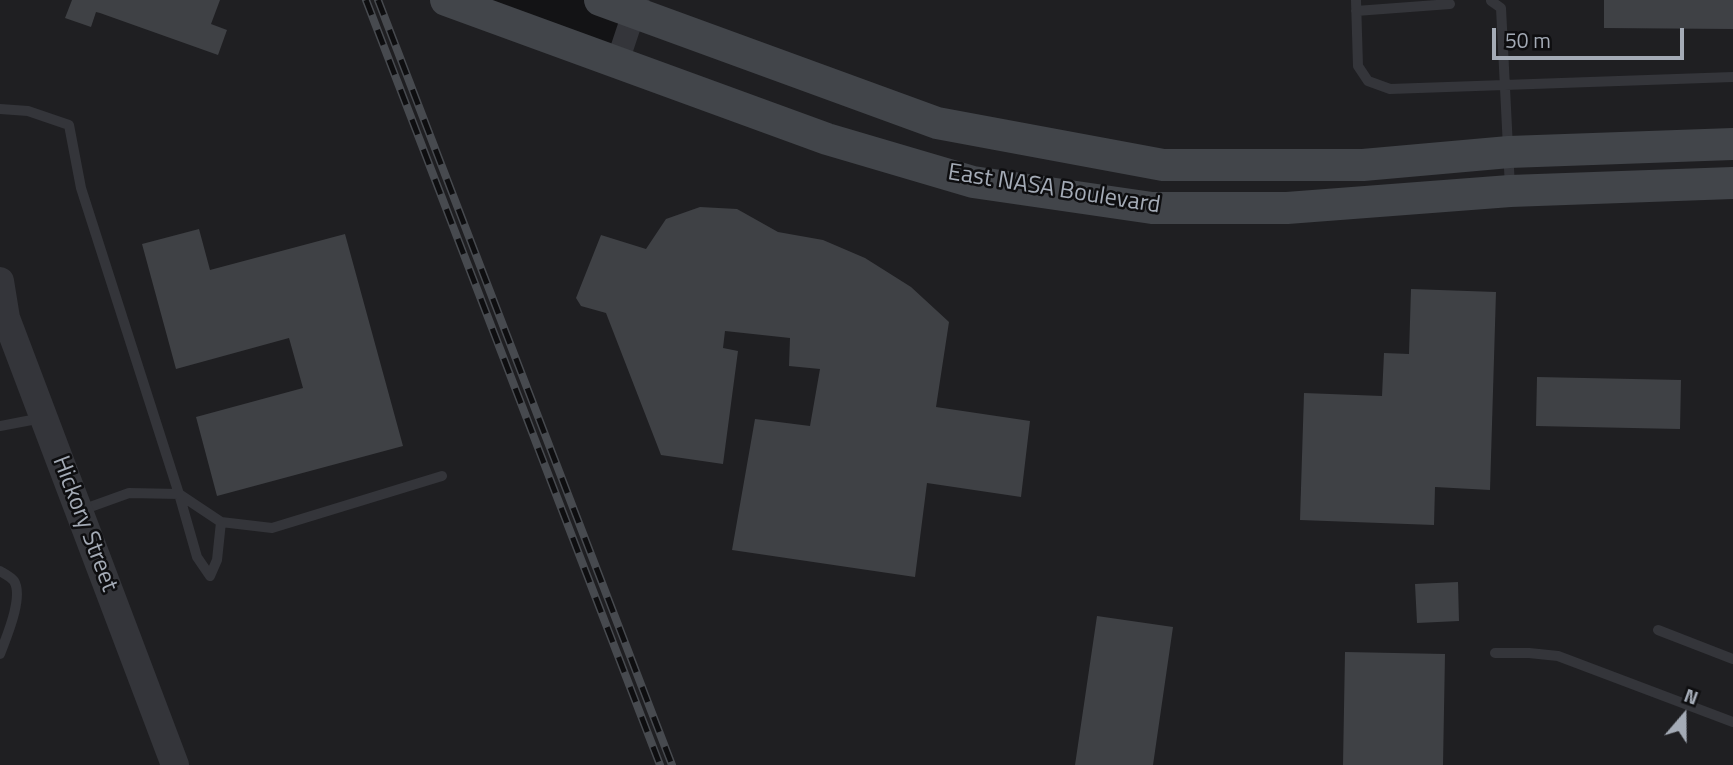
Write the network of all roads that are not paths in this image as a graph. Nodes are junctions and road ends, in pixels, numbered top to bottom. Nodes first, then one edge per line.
1 (446, 0) edge
2 (600, 0) edge
3 (1491, 1) edge
4 (1450, 4) dead end
5 (636, 6) edge
6 (1356, 6) edge
7 (617, 64) junction
8 (1733, 77) edge
9 (1506, 86) junction
10 (0, 109) edge
11 (1733, 144) edge
12 (1509, 152) junction
13 (1733, 183) edge
14 (1510, 191) junction
15 (0, 281) edge
16 (44, 417) junction
17 (0, 426) edge
18 (442, 476) dead end
19 (179, 495) junction
20 (79, 512) junction
21 (220, 522) junction
22 (0, 571) edge
23 (1658, 630) dead end
24 (1496, 653) dead end
25 (0, 654) edge
26 (1733, 659) edge
27 (1733, 722) edge
28 (174, 765) edge

1 - 7 main road, East NASA Boulevard
2 - 5 main road, East NASA Boulevard
3 - 9 lane
4 - 6 lane
5 - 7 street
5 - 12 main road, East NASA Boulevard
6 - 9 lane
7 - 14 main road, East NASA Boulevard
8 - 9 lane
9 - 12 lane
10 - 19 lane
11 - 12 main road, East NASA Boulevard
12 - 14 lane
13 - 14 main road, East NASA Boulevard
15 - 16 street, Hickory Street
16 - 17 lane
16 - 20 street, Hickory Street
18 - 21 lane
19 - 20 lane
19 - 21 lane
19 - 21 lane
20 - 28 street, Hickory Street
22 - 25 lane
23 - 26 lane
24 - 27 lane

